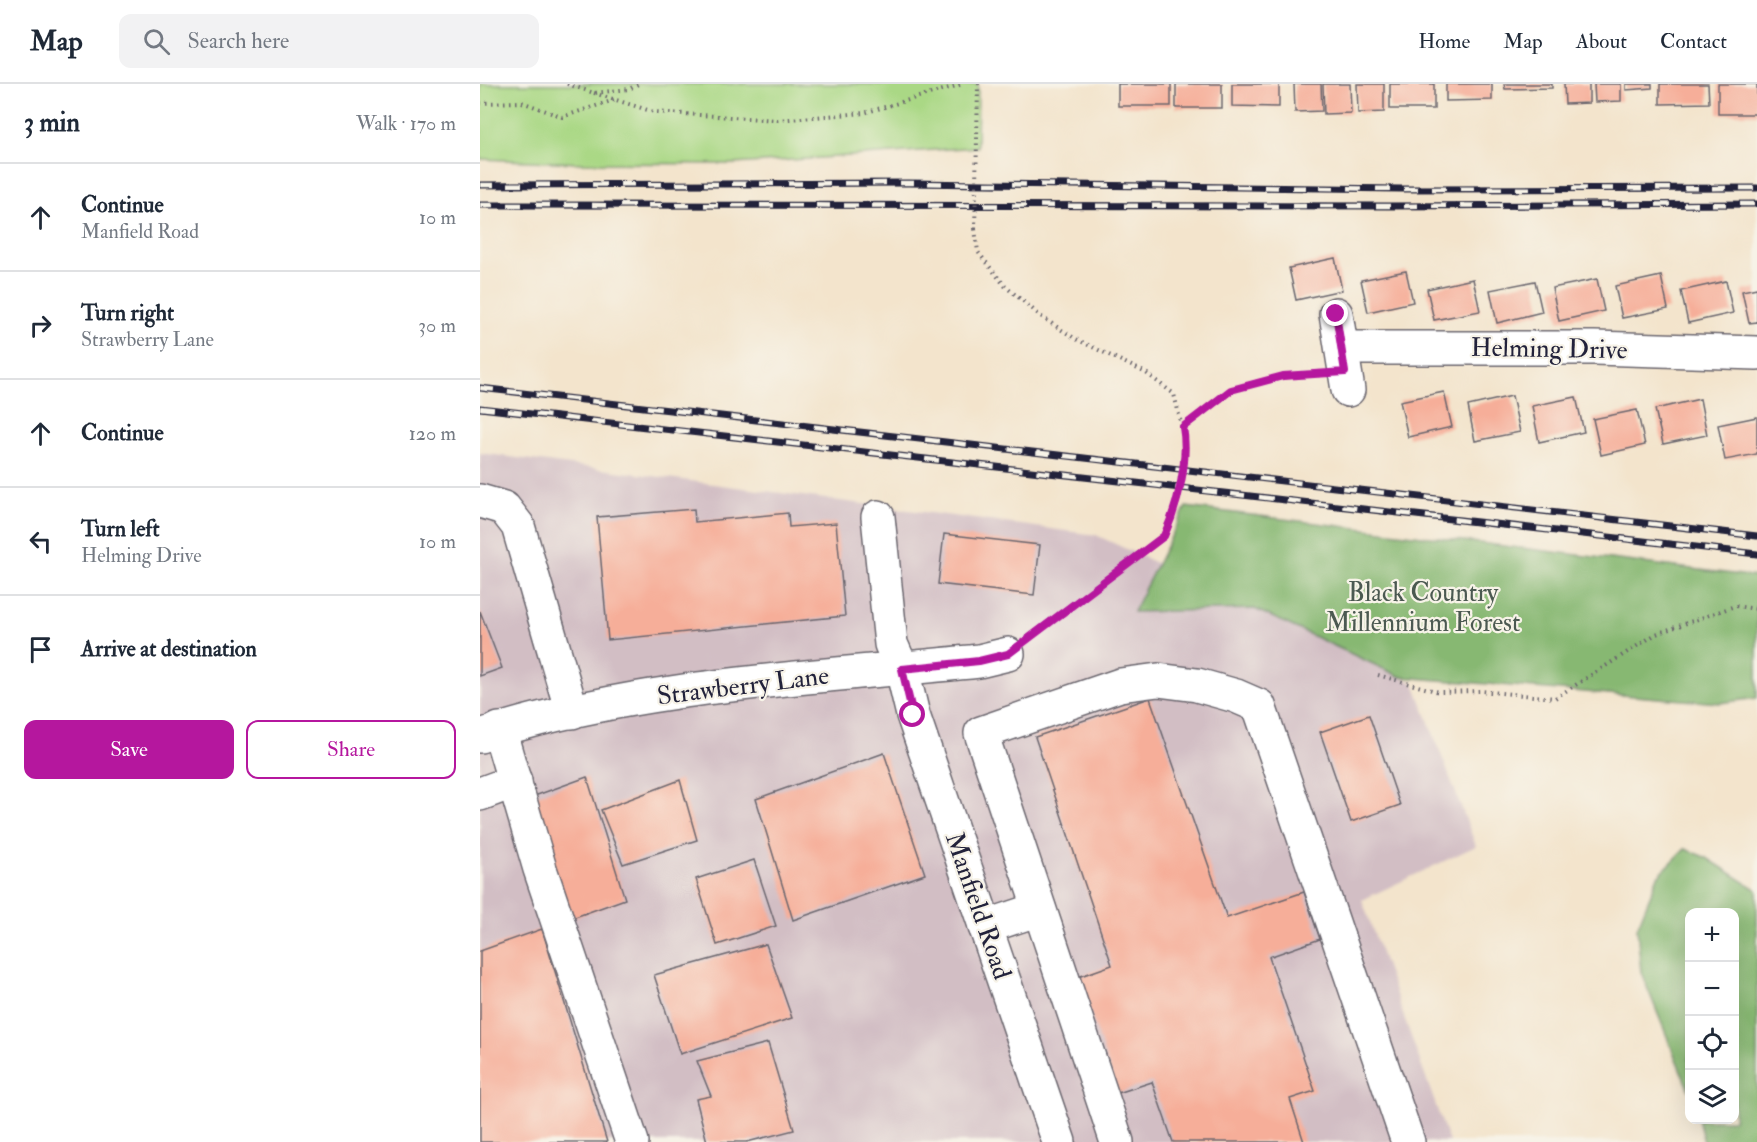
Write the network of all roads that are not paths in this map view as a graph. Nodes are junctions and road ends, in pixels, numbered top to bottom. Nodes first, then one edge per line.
1 (1336, 314) dead end
2 (1757, 353) edge
3 (480, 501) edge
4 (878, 517) dead end
5 (1008, 654) road end
6 (902, 669) junction
7 (572, 712) junction
8 (490, 733) edge
9 (515, 781) junction
10 (480, 794) edge
11 (1039, 909) junction
12 (986, 927) junction
13 (632, 1142) edge
14 (1059, 1142) edge
15 (1117, 1142) edge
16 (1408, 1142) edge

1 - 2 street, Helming Drive
3 - 7 street
4 - 6 street, Manfield Road
5 - 6 street, Strawberry Lane
6 - 7 street, Strawberry Lane
6 - 12 street, Manfield Road
7 - 8 street, Strawberry Lane
8 - 9 street
9 - 10 street
9 - 13 street
11 - 12 street
11 - 15 street
11 - 16 street
12 - 14 street, Manfield Road

